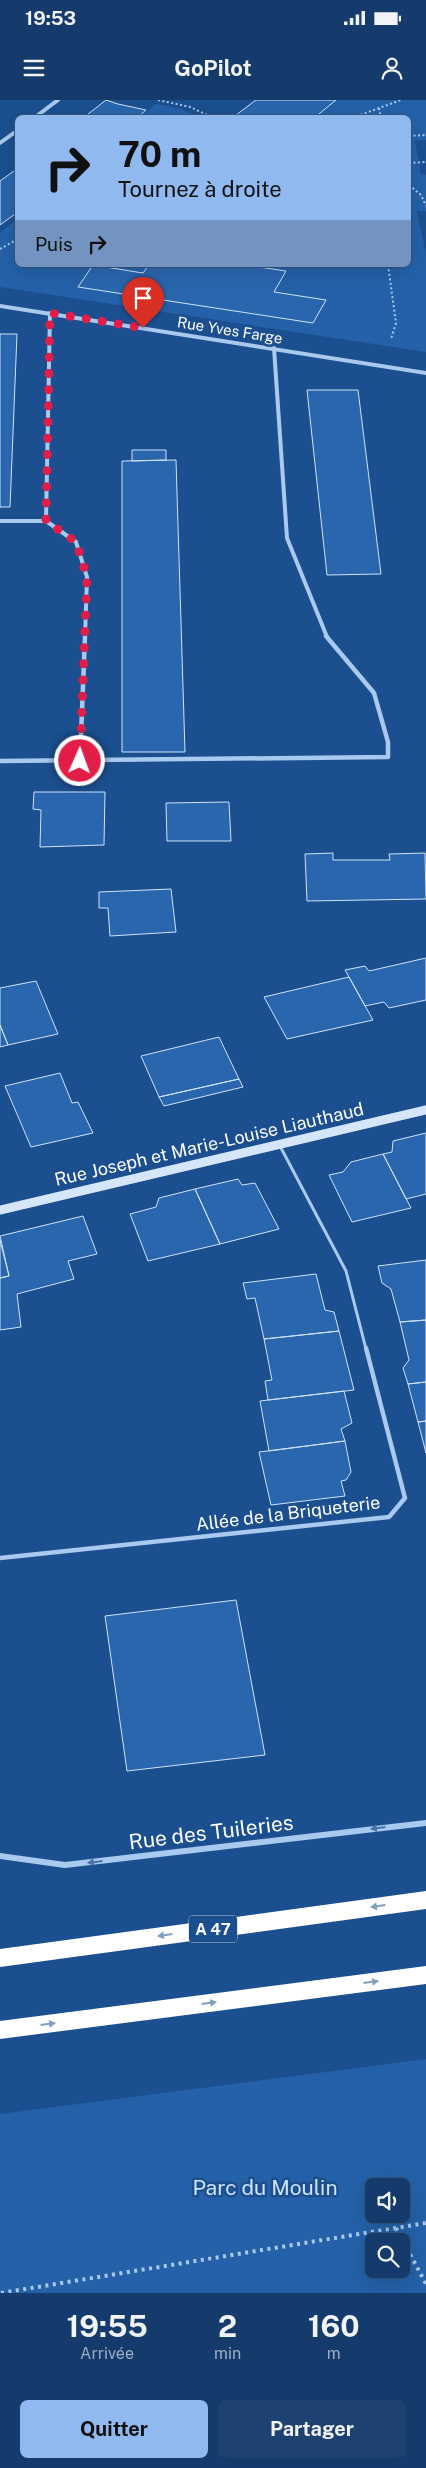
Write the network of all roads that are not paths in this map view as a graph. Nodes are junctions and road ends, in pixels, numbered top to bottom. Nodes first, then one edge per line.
1 (58, 100) edge
2 (38, 115) edge
3 (15, 132) edge
4 (0, 143) edge
5 (0, 306) edge
6 (50, 313) junction
7 (274, 348) junction
8 (426, 372) edge
9 (46, 521) junction
10 (0, 522) edge
11 (0, 761) edge
12 (80, 761) junction
13 (426, 1110) edge
14 (279, 1144) junction
15 (0, 1210) edge
16 (0, 1558) edge
17 (426, 1822) edge
18 (0, 1856) edge
19 (426, 1900) edge
20 (0, 1958) edge
21 (426, 1974) edge
22 (0, 2030) edge

1 - 2 street
3 - 4 street
5 - 6 street, Rue Yves Farge
6 - 7 street, Rue Yves Farge
6 - 9 street
7 - 8 street, Rue Yves Farge
7 - 12 street
9 - 10 street
9 - 12 street
11 - 12 street
13 - 14 main road, Rue Joseph et Marie-Louise Liauthaud
14 - 15 main road, Rue Joseph et Marie-Louise Liauthaud
14 - 16 lane, Allée de la Briqueterie
17 -> 18 street, Rue des Tuileries
19 -> 20 highway, A 47
22 -> 21 highway

